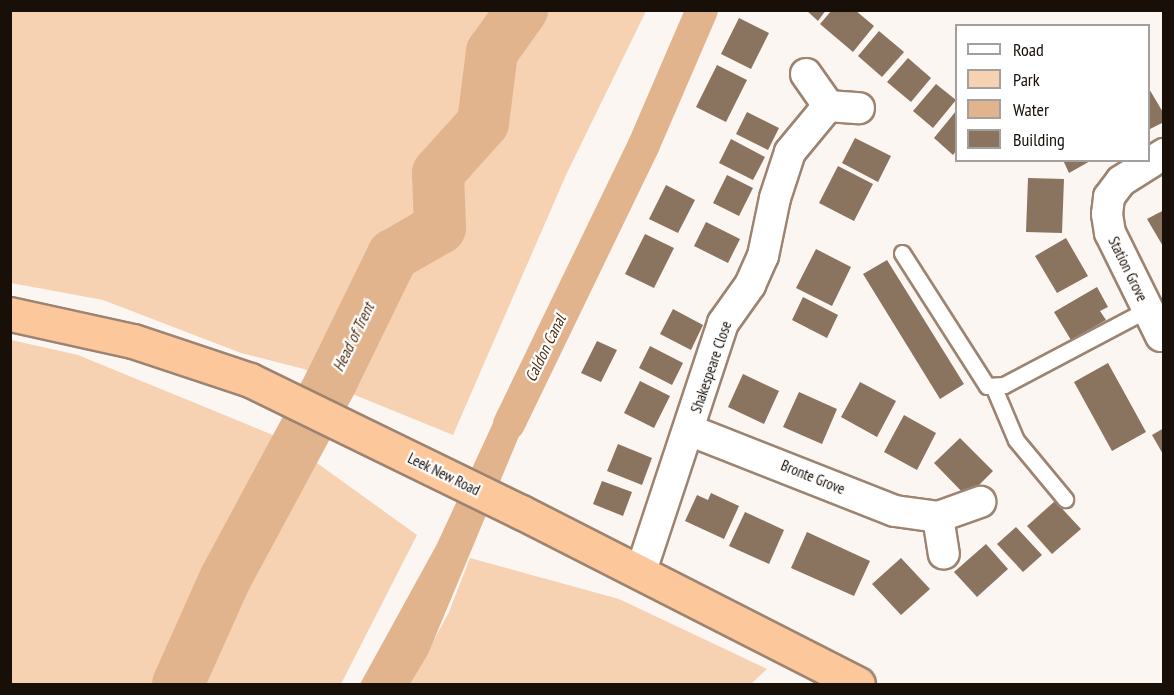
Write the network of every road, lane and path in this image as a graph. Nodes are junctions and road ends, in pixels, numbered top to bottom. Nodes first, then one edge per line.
1 (806, 74) dead end
2 (828, 106) junction
3 (859, 108) dead end
4 (1164, 154) edge
5 (902, 253) dead end
6 (1148, 309) junction
7 (10, 314) edge
8 (1161, 336) dead end
9 (994, 388) junction
10 (689, 430) junction
11 (1065, 499) dead end
12 (980, 502) dead end
13 (938, 517) junction
14 (944, 554) dead end
15 (640, 574) junction
16 (858, 684) edge

1 - 2 street
2 - 3 street
2 - 10 street, Shakespeare Close
4 - 6 street, Station Grove
5 - 9 lane
6 - 8 street, Station Grove
6 - 9 lane
7 - 15 highway, Leek New Road
9 - 11 lane
10 - 13 street, Bronte Grove
10 - 15 street, Shakespeare Close
12 - 13 street, Bronte Grove
13 - 14 street
15 - 16 highway, Leek New Road

